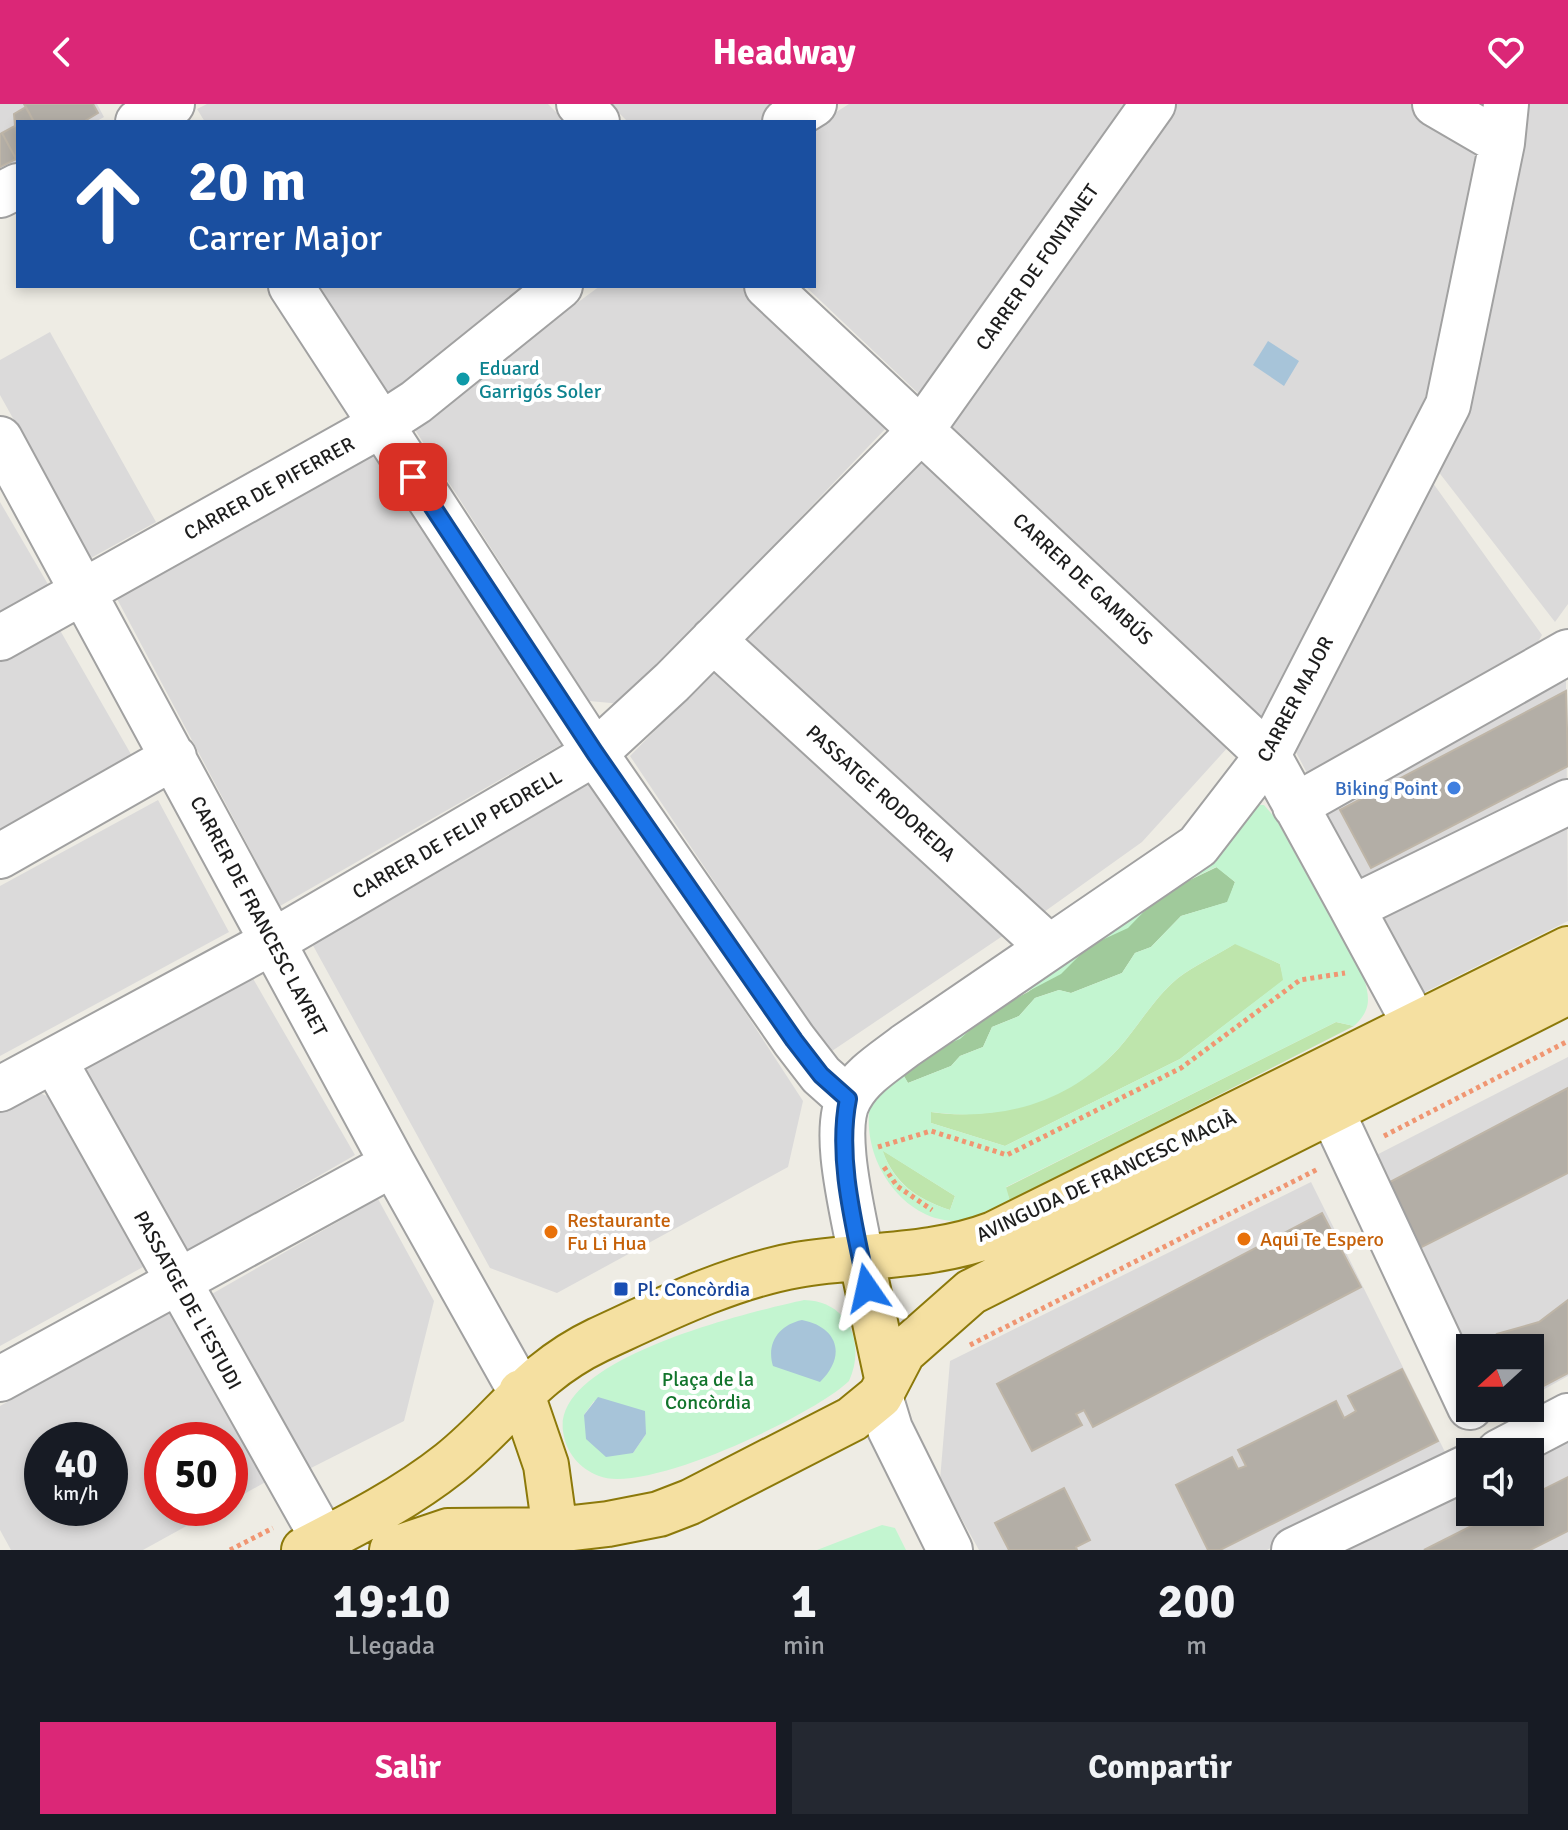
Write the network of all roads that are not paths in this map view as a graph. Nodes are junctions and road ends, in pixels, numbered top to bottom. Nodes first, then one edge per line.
1 (174, 104) edge
2 (579, 104) edge
3 (814, 104) edge
4 (1153, 104) edge
5 (1435, 104) edge
6 (140, 120) edge
7 (186, 120) edge
8 (595, 120) edge
9 (788, 120) edge
10 (1504, 123) edge
11 (292, 288) edge
12 (558, 288) edge
13 (769, 288) edge
14 (379, 426) junction
15 (922, 429) junction
16 (0, 439) edge
17 (84, 592) junction
18 (0, 638) edge
19 (713, 640) junction
20 (1568, 652) edge
21 (595, 753) junction
22 (1268, 755) junction
23 (174, 757) junction
24 (1568, 802) edge
25 (1295, 806) junction
26 (0, 856) edge
27 (1352, 908) junction
28 (272, 942) junction
29 (1049, 947) junction
30 (1568, 949) edge
31 (1568, 992) edge
32 (1428, 1041) junction
33 (54, 1060) junction
34 (0, 1089) edge
35 (848, 1099) junction
36 (1331, 1110) junction
37 (393, 1164) junction
38 (861, 1257) junction
39 (177, 1281) junction
40 (1456, 1378) edge
41 (0, 1379) edge
42 (883, 1387) junction
43 (521, 1392) junction
44 (1568, 1416) edge
45 (1526, 1438) edge
46 (1456, 1473) edge
47 (304, 1537) edge
48 (567, 1543) edge
49 (392, 1550) edge
50 (950, 1550) edge
51 (1294, 1550) edge

1 - 6 street
1 - 7 street
2 - 8 street
3 - 9 street
4 - 15 street, CARRER DE FONTANET
5 - 10 street
10 - 22 street, CARRER MAJOR
11 - 14 street
12 - 14 street, CARRER DE PIFERRER
13 - 15 street, CARRER DE GAMBÚS
14 - 17 street, CARRER DE PIFERRER
14 - 21 street
15 - 19 street, CARRER DE FELIP PEDRELL
15 - 22 street, CARRER DE GAMBÚS
16 - 17 street, CARRER DE FRANCESC LAYRET
17 - 18 street, CARRER DE PIFERRER
17 - 23 street, CARRER DE FRANCESC LAYRET
19 - 21 street, CARRER DE FELIP PEDRELL
19 - 29 street, PASSATGE RODOREDA
20 - 25 street
21 - 28 street, CARRER DE FELIP PEDRELL
21 - 35 street
22 - 25 street, CARRER DE GAMBÚS
22 - 29 street, CARRER MAJOR
23 - 26 street
23 - 28 street, CARRER DE FRANCESC LAYRET
24 - 27 street
25 - 27 street, CARRER DE GAMBÚS
27 - 32 street
28 - 33 street, CARRER DE FELIP PEDRELL
28 - 37 street, CARRER DE FRANCESC LAYRET
29 - 35 street, CARRER MAJOR
30 - 32 main road, AVINGUDA DE FRANCESC MACIÀ
31 - 32 main road, AVINGUDA DE FRANCESC MACIÀ
32 - 36 main road, AVINGUDA DE FRANCESC MACIÀ
32 - 38 main road, AVINGUDA DE FRANCESC MACIÀ
33 - 34 street, CARRER DE FELIP PEDRELL
33 - 39 street, PASSATGE DE L'ESTUDI
35 - 38 street
36 - 40 street
36 - 42 main road, AVINGUDA DE FRANCESC MACIÀ
37 - 39 street
37 - 43 street, CARRER DE FRANCESC LAYRET
38 - 42 main road
38 - 43 main road
39 - 41 street
39 - 47 street, PASSATGE DE L'ESTUDI
42 - 48 main road
42 - 50 street
43 - 47 main road
43 - 48 main road
44 - 45 street
46 - 51 street
48 - 49 main road

